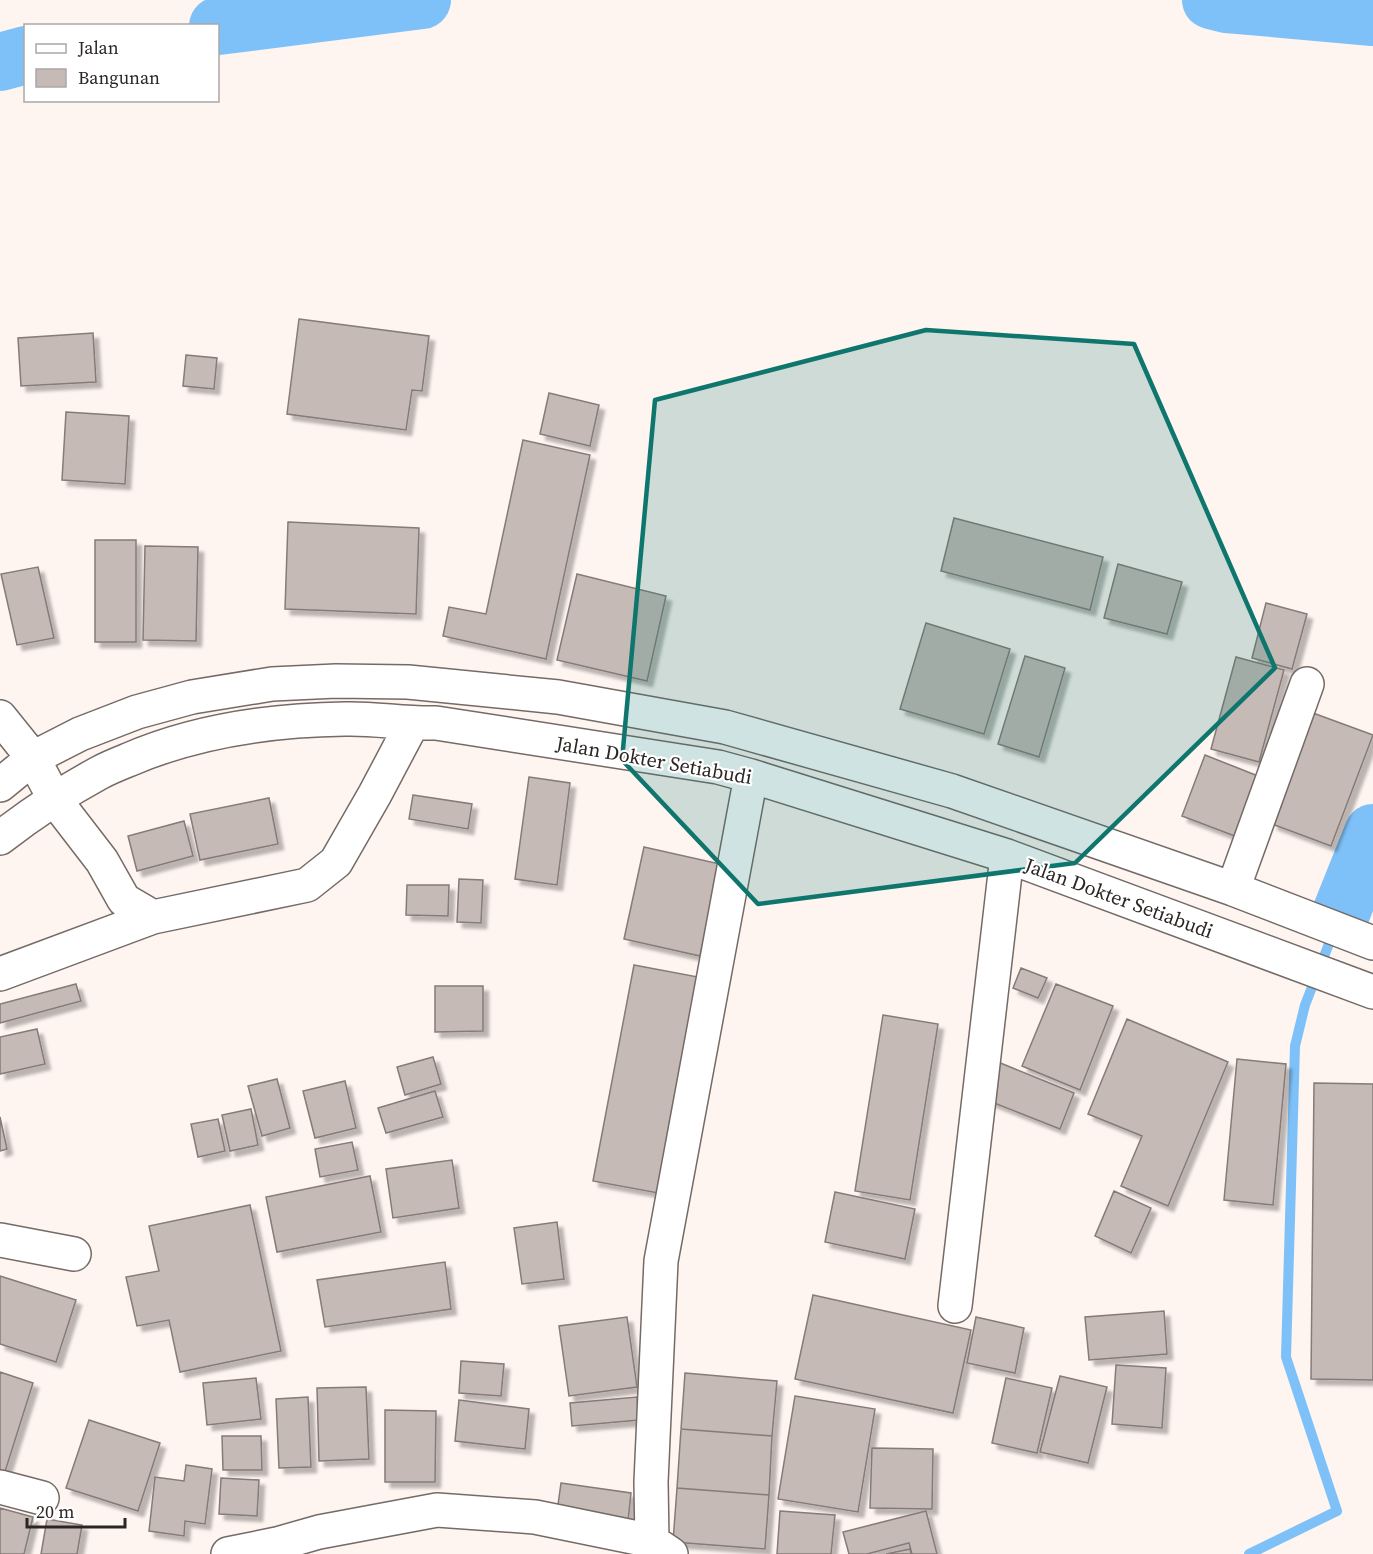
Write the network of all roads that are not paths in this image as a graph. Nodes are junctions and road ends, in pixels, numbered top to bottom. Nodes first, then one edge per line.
1 (1307, 684) dead end
2 (0, 717) edge
3 (412, 724) junction
4 (33, 758) junction
5 (751, 776) junction
6 (0, 785) edge
7 (55, 800) junction
8 (0, 838) edge
9 (1007, 856) junction
10 (1233, 888) junction
11 (153, 917) junction
12 (1365, 940) edge
13 (0, 974) edge
14 (1373, 992) edge
15 (0, 1240) edge
16 (74, 1254) dead end
17 (955, 1306) dead end
18 (0, 1487) edge
19 (42, 1498) dead end
20 (662, 1547) edge
21 (228, 1554) edge

1 - 10 street
2 - 4 street
3 - 5 street, Jalan Dokter Setiabudi
3 - 7 street, Jalan Dokter Setiabudi
3 - 11 street
4 - 6 street, Jalan Dokter Setiabudi
4 - 7 street
4 - 10 street, Jalan Dokter Setiabudi
5 - 9 street, Jalan Dokter Setiabudi
5 - 20 street
7 - 8 street, Jalan Dokter Setiabudi
7 - 11 street
9 - 14 street, Jalan Dokter Setiabudi
9 - 17 street
10 - 12 street, Jalan Dokter Setiabudi
11 - 13 street
15 - 16 street
18 - 19 street
20 - 21 street

